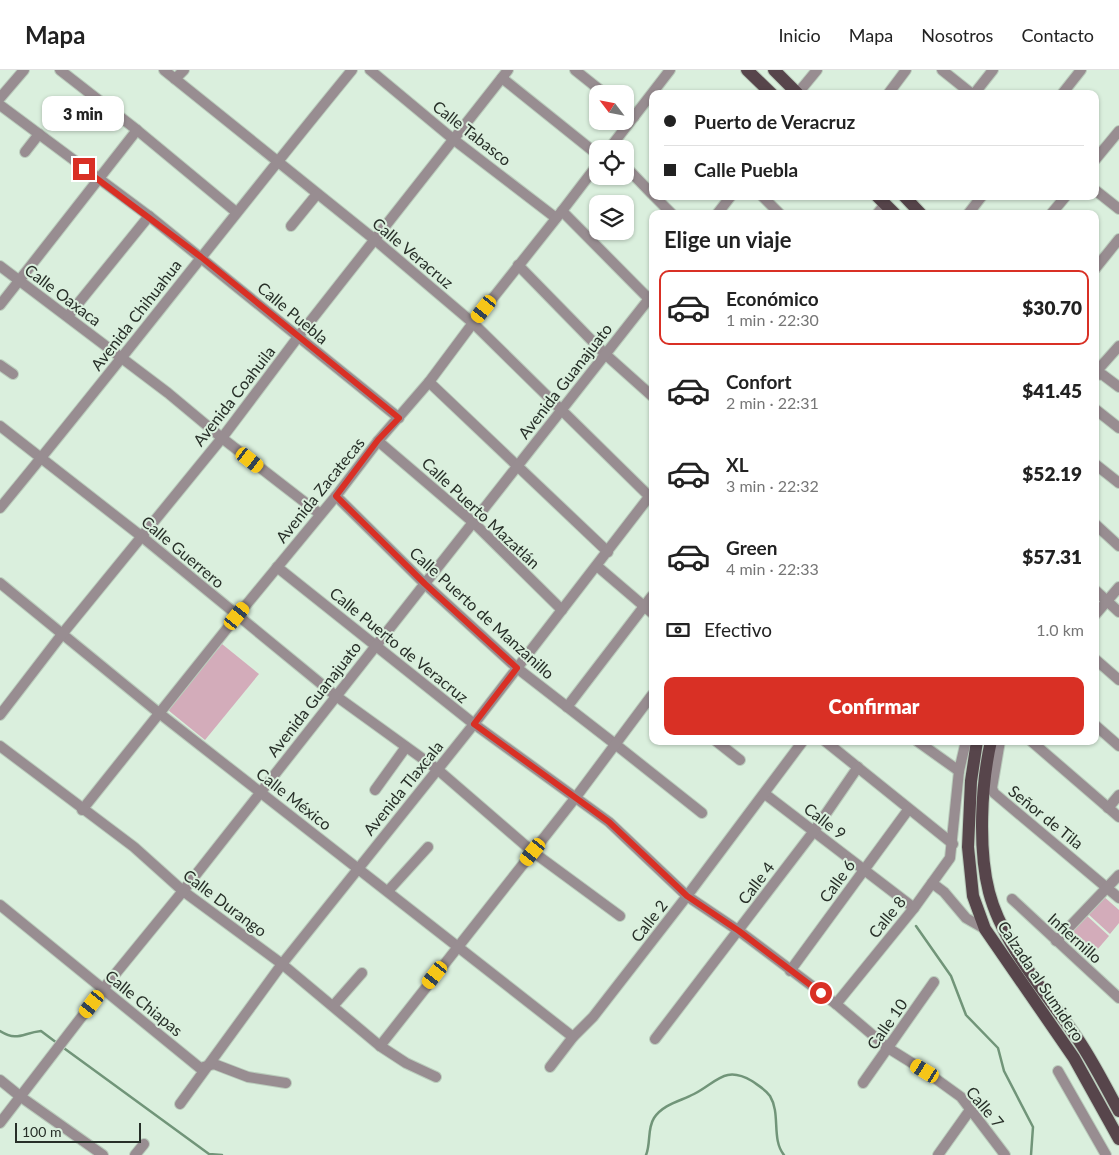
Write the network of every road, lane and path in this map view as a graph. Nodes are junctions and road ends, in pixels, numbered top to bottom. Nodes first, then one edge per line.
1 (24, 70) edge
2 (60, 70) edge
3 (164, 70) edge
4 (184, 70) edge
5 (352, 70) edge
6 (370, 70) edge
7 (575, 70) edge
8 (670, 70) edge
9 (747, 70) edge
10 (774, 70) edge
11 (817, 70) edge
12 (906, 70) edge
13 (942, 70) edge
14 (993, 70) edge
15 (1081, 70) edge
16 (505, 74) edge
17 (175, 79) junction
18 (594, 85) edge
19 (657, 90) edge
20 (768, 90) edge
21 (794, 90) edge
22 (801, 90) edge
23 (891, 90) edge
24 (968, 90) edge
25 (976, 90) edge
26 (1065, 90) edge
27 (0, 98) edge
28 (649, 100) edge
29 (0, 105) edge
30 (634, 117) edge
31 (137, 130) junction
32 (624, 130) edge
33 (1119, 131) edge
34 (39, 134) junction
35 (453, 139) junction
36 (616, 140) edge
37 (589, 147) edge
38 (25, 152) dead end
39 (1099, 155) edge
40 (276, 162) junction
41 (634, 175) edge
42 (589, 176) edge
43 (100, 180) junction
44 (649, 190) edge
45 (1099, 193) edge
46 (317, 194) junction
47 (659, 200) edge
48 (728, 200) edge
49 (766, 200) edge
50 (908, 200) edge
51 (979, 200) edge
52 (1063, 200) edge
53 (1119, 209) edge
54 (668, 210) edge
55 (720, 210) edge
56 (776, 210) edge
57 (917, 210) edge
58 (971, 210) edge
59 (1054, 210) edge
60 (236, 212) junction
61 (559, 214) junction
62 (149, 216) junction
63 (291, 226) dead end
64 (374, 239) junction
65 (1119, 239) edge
66 (201, 257) junction
67 (1099, 264) edge
68 (518, 265) junction
69 (0, 266) edge
70 (19, 281) junction
71 (649, 297) edge
72 (649, 301) edge
73 (0, 305) edge
74 (68, 316) junction
75 (473, 323) junction
76 (298, 337) junction
77 (1118, 350) edge
78 (605, 354) junction
79 (121, 358) junction
80 (0, 365) edge
81 (1099, 370) edge
82 (13, 374) dead end
83 (1099, 374) edge
84 (429, 382) junction
85 (1119, 387) edge
86 (649, 393) edge
87 (562, 409) junction
88 (1099, 412) edge
89 (399, 418) junction
90 (0, 426) edge
91 (1119, 428) edge
92 (222, 438) junction
93 (378, 440) junction
94 (42, 458) junction
95 (517, 466) junction
96 (1099, 467) edge
97 (1119, 483) edge
98 (649, 493) edge
99 (336, 496) junction
100 (649, 498) edge
101 (1, 505) edge
102 (320, 514) junction
103 (474, 522) junction
104 (1099, 528) edge
105 (141, 536) junction
106 (1119, 546) edge
107 (608, 552) junction
108 (598, 566) junction
109 (277, 567) junction
110 (0, 582) edge
111 (425, 584) junction
112 (1119, 587) edge
113 (1099, 594) edge
114 (1107, 601) junction
115 (562, 610) junction
116 (649, 610) edge
117 (1099, 611) edge
118 (1119, 612) edge
119 (237, 616) junction
120 (63, 633) junction
121 (375, 646) junction
122 (1099, 662) edge
123 (517, 668) junction
124 (1119, 680) edge
125 (336, 696) junction
126 (649, 699) edge
127 (567, 707) junction
128 (159, 713) junction
129 (0, 715) edge
130 (474, 724) junction
131 (1099, 729) edge
132 (616, 744) junction
133 (721, 745) edge
134 (801, 745) edge
135 (830, 745) edge
136 (923, 745) edge
137 (965, 745) edge
138 (976, 745) edge
139 (990, 745) edge
140 (999, 745) edge
141 (1036, 745) edge
142 (0, 746) edge
143 (1119, 746) edge
144 (406, 747) junction
145 (740, 760) dead end
146 (858, 766) junction
147 (437, 769) junction
148 (959, 771) junction
149 (375, 790) dead end
150 (260, 792) junction
151 (765, 794) junction
152 (1119, 795) edge
153 (576, 798) junction
154 (1108, 808) junction
155 (82, 810) junction
156 (908, 810) junction
157 (702, 813) dead end
158 (1119, 817) edge
159 (814, 831) junction
160 (952, 844) junction
161 (428, 847) dead end
162 (533, 852) junction
163 (358, 868) junction
164 (864, 870) junction
165 (1119, 875) edge
166 (932, 883) junction
167 (1107, 887) junction
168 (183, 891) junction
169 (388, 891) junction
170 (687, 896) junction
171 (1119, 898) edge
172 (1012, 899) dead end
173 (0, 905) edge
174 (914, 908) junction
175 (620, 916) dead end
176 (985, 929) junction
177 (739, 931) junction
178 (1056, 941) junction
179 (457, 946) junction
180 (282, 964) junction
181 (790, 970) junction
182 (362, 973) dead end
183 (934, 982) dead end
184 (103, 989) junction
185 (1119, 998) edge
186 (836, 1004) junction
187 (333, 1006) junction
188 (573, 1036) junction
189 (655, 1039) dead end
190 (380, 1046) junction
191 (888, 1048) junction
192 (207, 1066) junction
193 (550, 1067) dead end
194 (1058, 1071) dead end
195 (436, 1077) dead end
196 (0, 1080) edge
197 (286, 1083) dead end
198 (863, 1083) dead end
199 (21, 1097) junction
200 (180, 1104) dead end
201 (970, 1110) junction
202 (1119, 1111) edge
203 (0, 1123) edge
204 (1119, 1139) edge
205 (144, 1144) dead end
206 (103, 1155) edge
207 (135, 1155) edge
208 (938, 1155) edge
209 (1005, 1155) edge
210 (1106, 1155) edge

1 - 27 street
2 - 31 street
3 - 17 street, Calle Veracruz
4 - 17 street
5 - 40 street, Avenida Chihuahua
6 - 35 street, Calle Tabasco
7 - 18 street
8 - 19 street
9 - 20 main road
10 - 21 main road
11 - 22 street
12 - 23 street
13 - 24 street
14 - 25 street
15 - 26 street
16 - 35 street, Avenida Coahuila
16 - 37 street
17 - 40 street, Calle Veracruz
28 - 30 street
29 - 34 street, Calle Puebla
31 - 43 street
31 - 60 street
32 - 36 street
33 - 39 street
34 - 38 street
34 - 43 street, Calle Puebla
35 - 61 street, Calle Tabasco
35 - 64 street, Avenida Coahuila
40 - 46 street, Calle Veracruz
40 - 60 street, Avenida Chihuahua
41 - 44 street
42 - 61 street, Avenida Zacatecas
43 - 62 street, Calle Puebla
43 - 70 street
45 - 53 street
46 - 63 street
46 - 64 street, Calle Veracruz
47 - 54 street
48 - 55 street
49 - 56 street
50 - 57 main road
51 - 58 street
52 - 59 street
60 - 66 street, Avenida Chihuahua
61 - 68 street, Avenida Zacatecas
61 - 71 street, Calle Tabasco
62 - 66 street, Calle Puebla
62 - 74 street
64 - 75 street, Calle Veracruz
64 - 76 street, Avenida Coahuila
65 - 67 street
66 - 76 street, Calle Puebla
66 - 79 street, Avenida Chihuahua
68 - 75 street, Avenida Zacatecas
68 - 78 street
69 - 70 street, Calle Oaxaca
70 - 73 street
70 - 74 street, Calle Oaxaca
72 - 78 street, Avenida Guanajuato
74 - 79 street, Calle Oaxaca
75 - 84 street, Avenida Zacatecas
75 - 87 street, Calle Veracruz
76 - 89 street, Calle Puebla
76 - 92 street, Avenida Coahuila
77 - 81 street
78 - 86 street
78 - 87 street, Avenida Guanajuato
79 - 92 street, Calle Oaxaca
79 - 94 street, Avenida Chihuahua
80 - 82 street
83 - 85 street
84 - 89 street, Avenida Zacatecas
84 - 95 street
87 - 95 street, Avenida Guanajuato
87 - 98 street, Calle Veracruz
88 - 91 street
89 - 93 street, Avenida Zacatecas
90 - 94 street, Calle Guerrero
92 - 102 street, Calle Oaxaca
92 - 105 street, Avenida Coahuila
93 - 99 street, Avenida Zacatecas
93 - 103 street, Calle Puerto Mazatlán
94 - 101 street, Avenida Chihuahua
94 - 105 street, Calle Guerrero
95 - 103 street, Avenida Guanajuato
95 - 107 street
96 - 97 street
99 - 102 street, Avenida Zacatecas
99 - 111 street, Calle Puerto de Manzanillo
100 - 107 street, Avenida Tlaxcala
102 - 109 street, Avenida Zacatecas
103 - 111 street, Avenida Guanajuato
103 - 115 street, Calle Puerto Mazatlán
104 - 106 street
105 - 119 street, Calle Guerrero
105 - 120 street, Avenida Coahuila
107 - 108 street, Avenida Tlaxcala
108 - 115 street, Avenida Tlaxcala
108 - 116 street
109 - 119 street, Avenida Zacatecas
109 - 121 street, Calle Puerto de Veracruz
110 - 120 street, Calle México
111 - 121 street, Avenida Guanajuato
111 - 123 street, Calle Puerto de Manzanillo
112 - 114 street
113 - 114 street
114 - 117 street
114 - 118 street
115 - 123 street, Avenida Tlaxcala
116 - 127 street
119 - 125 street, Calle Guerrero
119 - 128 street, Avenida Zacatecas
120 - 128 street, Calle México
120 - 129 street, Avenida Coahuila
121 - 125 street, Avenida Guanajuato
121 - 130 street, Calle Puerto de Veracruz
122 - 124 street
123 - 127 street, Calle Puerto de Manzanillo
123 - 130 street, Avenida Tlaxcala
125 - 144 street, Calle Guerrero
125 - 150 street, Avenida Guanajuato
126 - 132 street
127 - 132 street, Calle Puerto de Manzanillo
128 - 150 street, Calle México
128 - 155 street, Avenida Zacatecas
130 - 147 street, Avenida Tlaxcala
130 - 153 street, Calle Puerto de Veracruz
131 - 143 street
132 - 153 street
132 - 157 street, Calle Puerto de Manzanillo
133 - 145 street
134 - 151 street, Calle 2
135 - 146 street
136 - 148 street
137 - 148 street, Calle 8
138 - 176 main road, Calzada al Sumidero
139 - 202 main road, Calzada al Sumidero
140 - 167 street, Señor de Tila
141 - 154 street
142 - 155 street, Calle Durango
144 - 147 street, Calle Guerrero
144 - 149 street
146 - 156 street
146 - 159 street, Calle 4
147 - 162 street, Calle Guerrero
147 - 163 street, Avenida Tlaxcala
148 - 160 street, Calle 8
150 - 163 street, Calle México
150 - 168 street, Avenida Guanajuato
151 - 159 street, Calle 9
151 - 170 street, Calle 2
152 - 154 street
153 - 162 street
153 - 170 street, Calle Puerto de Veracruz
154 - 158 street
155 - 168 street, Calle Durango
156 - 160 street
156 - 164 street, Calle 6
159 - 164 street, Calle 9
159 - 177 street, Calle 4
160 - 166 street, Calle 8
161 - 169 street
162 - 175 street, Calle Guerrero
162 - 179 street
163 - 169 street, Calle México
163 - 180 street, Avenida Tlaxcala
164 - 174 street, Calle 9
164 - 181 street, Calle 6
165 - 167 street
166 - 174 street, Calle 8
166 - 176 street
167 - 171 street, Señor de Tila
167 - 178 street
168 - 180 street, Calle Durango
168 - 184 street, Avenida Guanajuato
169 - 179 street, Calle México
170 - 177 street, Calle Puerto de Veracruz
170 - 188 street, Calle 2
172 - 178 street, Infiernillo
173 - 184 street, Calle Chiapas
174 - 186 street, Calle 8
176 - 204 main road, Calzada al Sumidero
177 - 181 street, Calle Puerto de Veracruz
177 - 189 street, Calle 4
178 - 185 street, Infiernillo
179 - 188 street, Calle México
179 - 190 street
180 - 187 street, Calle Durango
180 - 192 street, Avenida Tlaxcala
181 - 186 street, Calle Puerto de Veracruz
182 - 187 street
183 - 191 street, Calle 10
184 - 192 street, Calle Chiapas
184 - 199 street, Avenida Guanajuato
186 - 191 street, Calle 7
187 - 190 street, Calle Durango
188 - 193 street, Calle 2
190 - 195 street, Calle Durango
191 - 198 street, Calle 10
191 - 201 street, Calle 7
192 - 197 street, Calle Chiapas
192 - 200 street, Avenida Tlaxcala
194 - 210 street
196 - 199 street
199 - 203 street, Avenida Guanajuato
199 - 206 street
201 - 208 street
201 - 209 street, Calle 7
205 - 207 street

